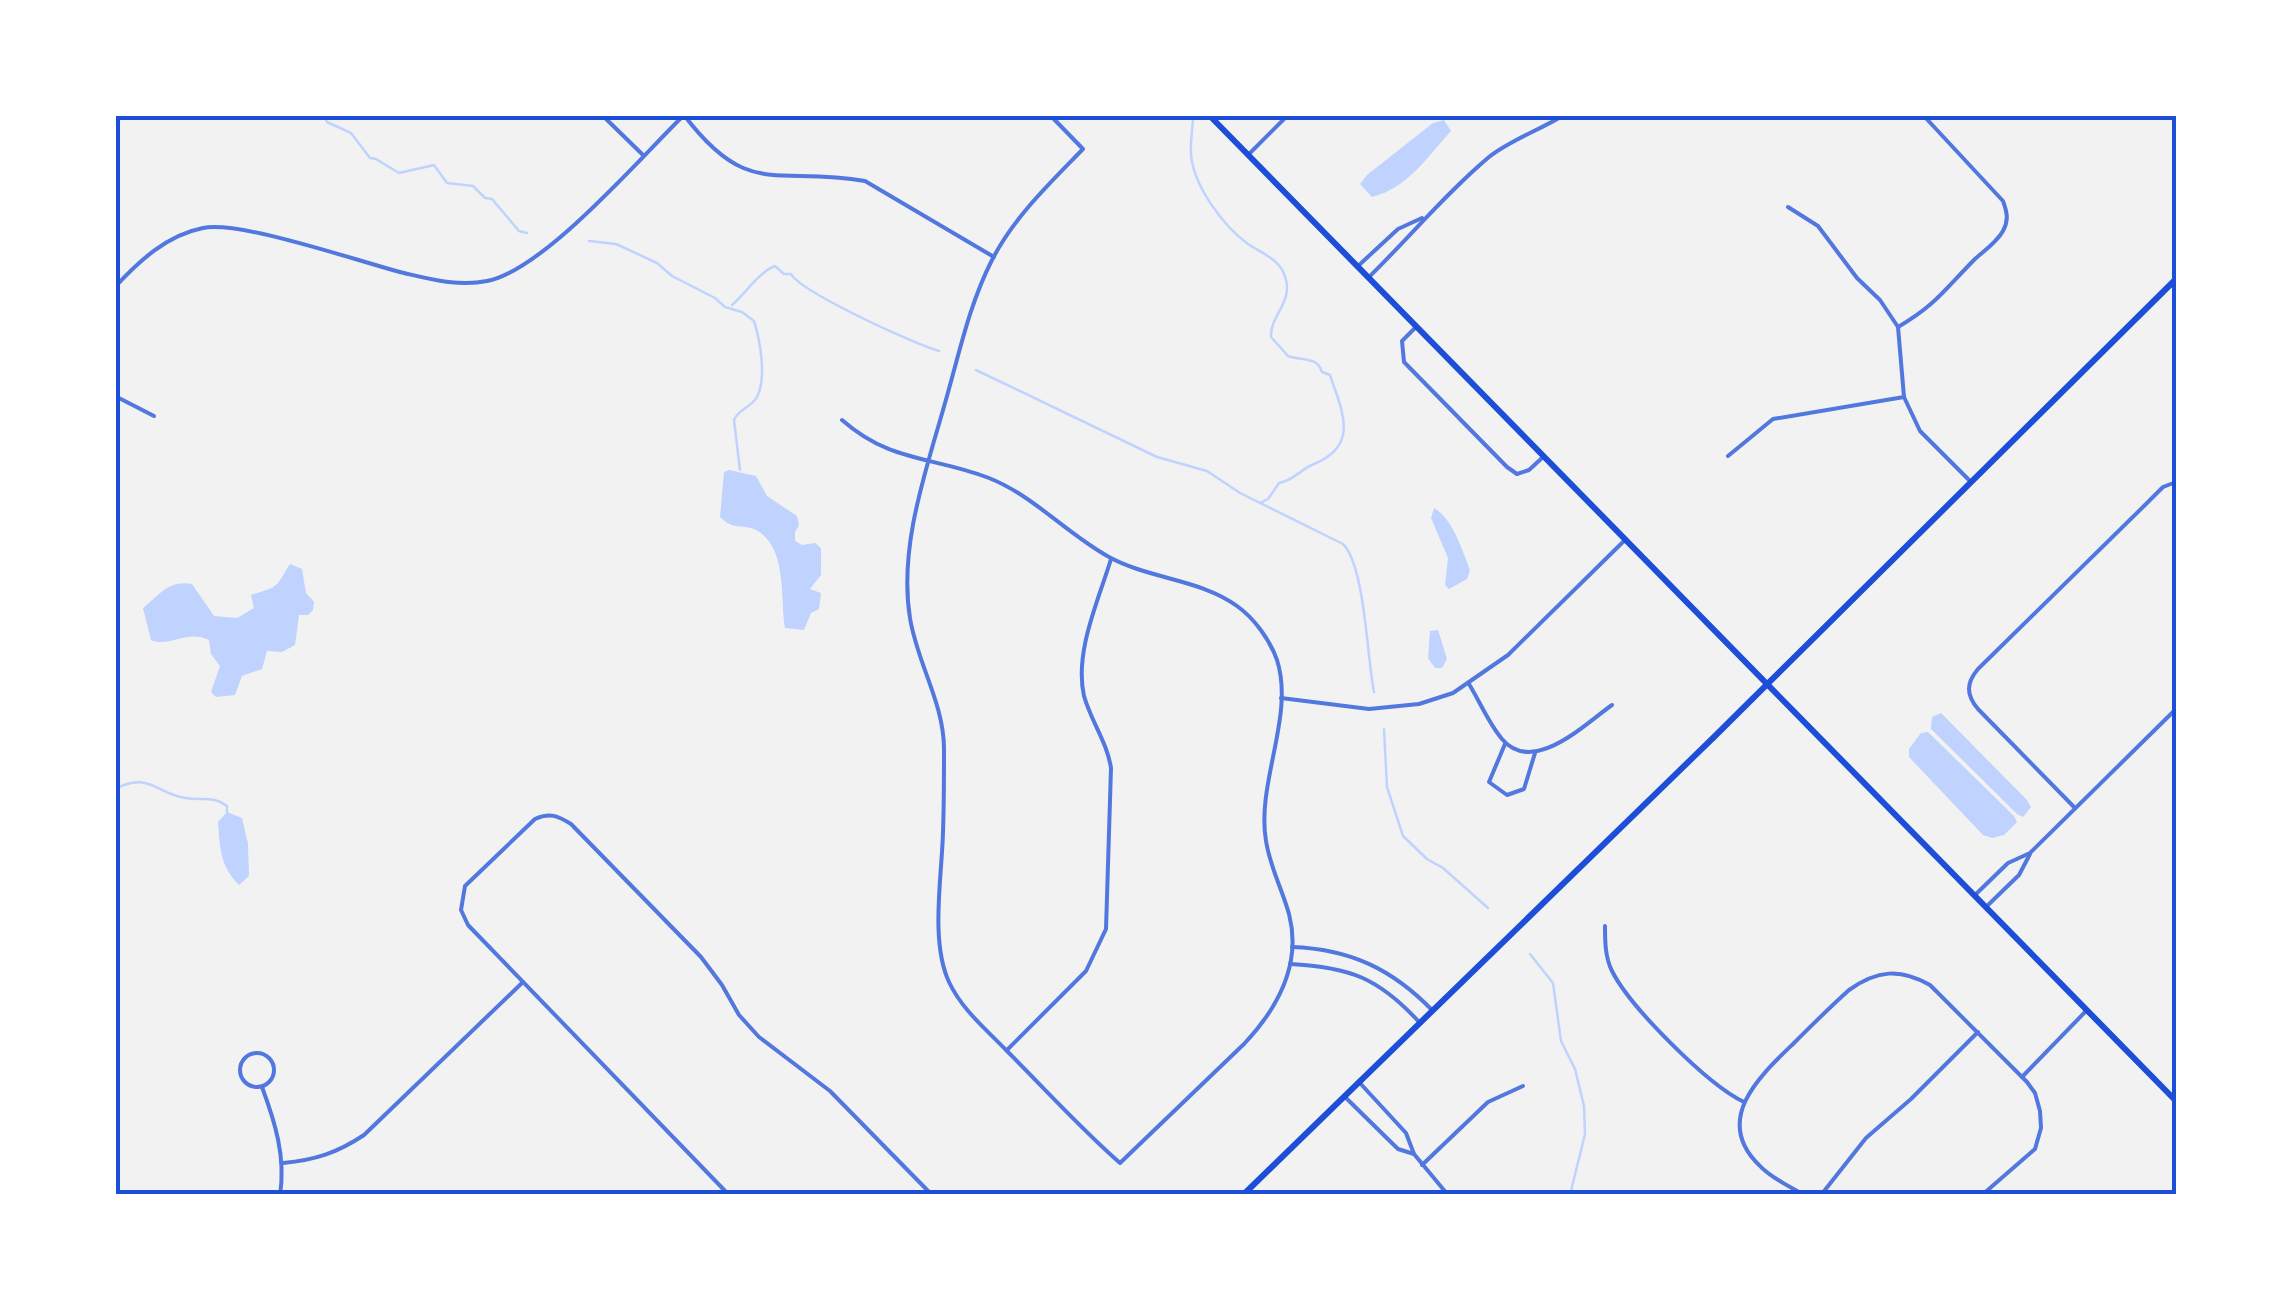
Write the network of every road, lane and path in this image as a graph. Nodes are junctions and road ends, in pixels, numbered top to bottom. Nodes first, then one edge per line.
1 (602, 115) edge
2 (684, 115) edge
3 (1050, 115) edge
4 (1210, 115) edge
5 (1288, 115) edge
6 (1564, 115) edge
7 (1923, 115) edge
8 (643, 155) junction
9 (1248, 155) junction
10 (1788, 207) dead end
11 (1426, 216) junction
12 (994, 257) junction
13 (1357, 267) junction
14 (1368, 278) junction
15 (2176, 279) edge
16 (115, 287) edge
17 (1416, 326) junction
18 (1898, 327) junction
19 (115, 396) edge
20 (1904, 397) junction
21 (154, 416) dead end
22 (842, 420) dead end
23 (1728, 456) dead end
24 (1543, 457) junction
25 (930, 461) junction
26 (1970, 482) junction
27 (2176, 482) edge
28 (1625, 540) junction
29 (1112, 559) junction
30 (1469, 684) junction
31 (1766, 684) junction
32 (1280, 698) junction
33 (1612, 705) dead end
34 (2176, 709) edge
35 (1506, 743) junction
36 (1534, 753) junction
37 (2075, 808) junction
38 (2030, 852) junction
39 (1975, 896) junction
40 (1986, 907) junction
41 (1604, 926) dead end
42 (1292, 947) junction
43 (1290, 964) junction
44 (1378, 966) junction
45 (1371, 979) junction
46 (523, 982) junction
47 (1432, 1010) junction
48 (2087, 1010) junction
49 (1420, 1022) junction
50 (1978, 1032) junction
51 (1007, 1050) junction
52 (2022, 1077) junction
53 (1358, 1082) junction
54 (1523, 1086) dead end
55 (262, 1087) junction
56 (1343, 1096) junction
57 (2176, 1101) edge
58 (1744, 1102) junction
59 (1414, 1154) junction
60 (283, 1163) junction
61 (1422, 1165) junction
62 (280, 1195) edge
63 (729, 1195) edge
64 (932, 1195) edge
65 (1242, 1195) edge
66 (1448, 1195) edge
67 (1804, 1195) edge
68 (1821, 1195) edge
69 (1982, 1195) edge

1 - 8 street
2 - 8 street
2 - 12 street
3 - 12 street
4 - 9 main road
5 - 9 street
6 - 11 street
7 - 18 street
8 - 16 street
9 - 13 main road
10 - 18 street
11 - 13 street
11 - 14 street
12 - 25 street
13 - 14 main road
14 - 17 main road
15 - 26 main road
17 - 24 main road
17 - 24 street
18 - 20 street
19 - 21 street
20 - 23 street
20 - 26 street
22 - 25 street
24 - 28 main road
25 - 29 street
25 - 51 street
26 - 31 main road
27 - 37 street
28 - 30 street
28 - 31 main road
29 - 32 street
29 - 51 street
30 - 32 street
30 - 35 street
31 - 39 main road
31 - 47 main road
32 - 42 street
33 - 36 street
34 - 37 street
35 - 36 street
35 - 36 street
37 - 38 street
38 - 39 street
38 - 40 street
39 - 40 main road
40 - 48 main road
41 - 58 street
42 - 43 street
42 - 44 street
43 - 45 street
43 - 51 street
44 - 45 street
44 - 47 street
45 - 49 street
46 - 60 street
46 - 63 street
46 - 64 street
47 - 49 main road
48 - 52 street
48 - 57 main road
49 - 53 main road
50 - 52 street
50 - 58 street
50 - 68 street
52 - 69 street
53 - 56 main road
53 - 59 street
54 - 61 street
55 - 55 street
55 - 60 street
56 - 59 street
56 - 65 main road
58 - 67 street
59 - 61 street
60 - 62 street
61 - 66 street

